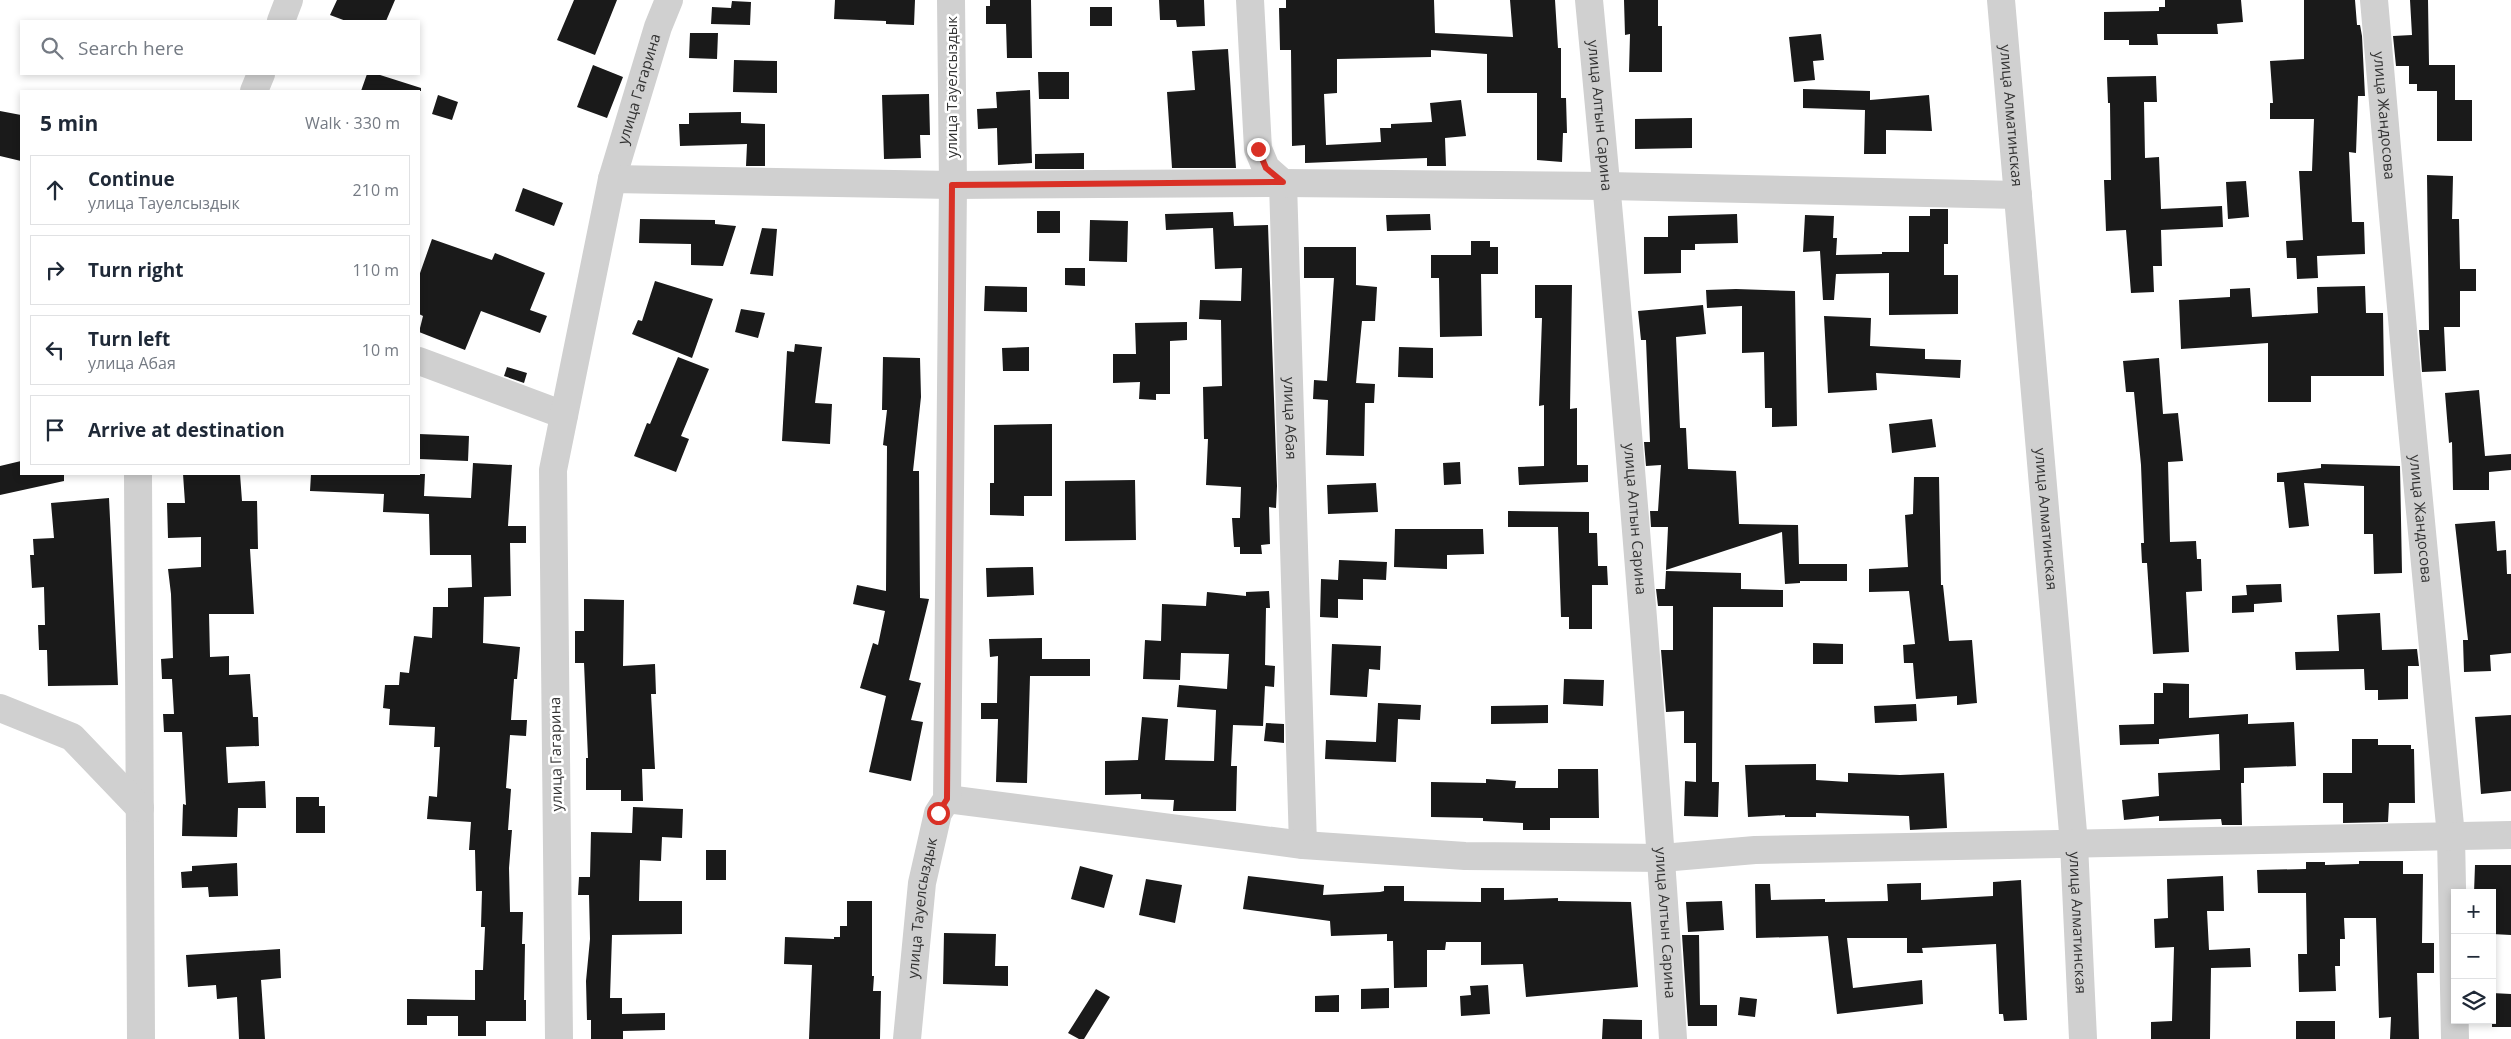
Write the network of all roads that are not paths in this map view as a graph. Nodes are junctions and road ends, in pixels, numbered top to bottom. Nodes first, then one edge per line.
1 (289, 0) edge
2 (669, 0) edge
3 (951, 0) edge
4 (1250, 0) edge
5 (1589, 0) edge
6 (2001, 0) edge
7 (2374, 0) edge
8 (281, 20) edge
9 (261, 75) edge
10 (254, 90) edge
11 (612, 179) junction
12 (1283, 182) junction
13 (952, 185) junction
14 (1607, 186) junction
15 (2018, 195) junction
16 (420, 361) edge
17 (564, 415) junction
18 (138, 475) edge
19 (0, 708) edge
20 (947, 799) junction
21 (140, 808) junction
22 (2511, 835) edge
23 (2451, 836) junction
24 (2074, 844) junction
25 (1303, 845) junction
26 (1662, 858) junction
27 (140, 1039) edge
28 (559, 1039) edge
29 (907, 1039) edge
30 (1673, 1039) edge
31 (2083, 1039) edge
32 (2455, 1039) edge

1 - 8 street
2 - 11 street, улица Гагарина
3 - 13 street, улица Тауелсыздык
4 - 12 street
5 - 14 street, улица Алтын Сарина
6 - 15 street, улица Алматинская
7 - 23 street, улица Жандосова
9 - 10 street
11 - 13 street
11 - 17 street, улица Гагарина
12 - 13 street
12 - 14 street
12 - 25 street, улица Абая
13 - 20 street, улица Тауелсыздык
14 - 15 street
14 - 26 street, улица Алтын Сарина
15 - 24 street, улица Алматинская
16 - 17 street
17 - 28 street, улица Гагарина
18 - 21 street
19 - 21 street
20 - 25 street
20 - 29 street, улица Тауелсыздык
21 - 27 street
22 - 23 street
23 - 24 street
23 - 32 street, улица Жандосова
24 - 26 street
24 - 31 street, улица Алматинская
25 - 26 street
26 - 30 street, улица Алтын Сарина

